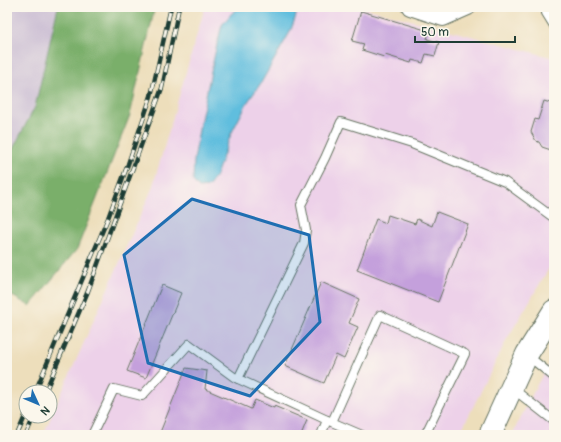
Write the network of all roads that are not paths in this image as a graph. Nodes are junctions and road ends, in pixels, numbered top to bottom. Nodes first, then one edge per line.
1 (410, 7) edge
2 (468, 7) edge
3 (548, 7) edge
4 (554, 26) edge
5 (554, 218) edge
6 (554, 311) edge
7 (526, 354) junction
8 (554, 377) edge
9 (238, 379) junction
10 (512, 388) junction
11 (329, 421) junction
12 (554, 421) edge
13 (554, 432) edge
14 (92, 435) edge
15 (321, 435) edge
16 (362, 435) edge
17 (425, 435) edge
18 (490, 435) edge
19 (552, 435) edge

1 - 2 street
3 - 4 lane
5 - 9 lane
6 - 7 main road
7 - 8 lane
7 - 10 main road
9 - 11 lane
9 - 14 lane
10 - 12 lane
10 - 18 main road
11 - 15 lane
11 - 16 lane
11 - 17 lane
13 - 19 lane

